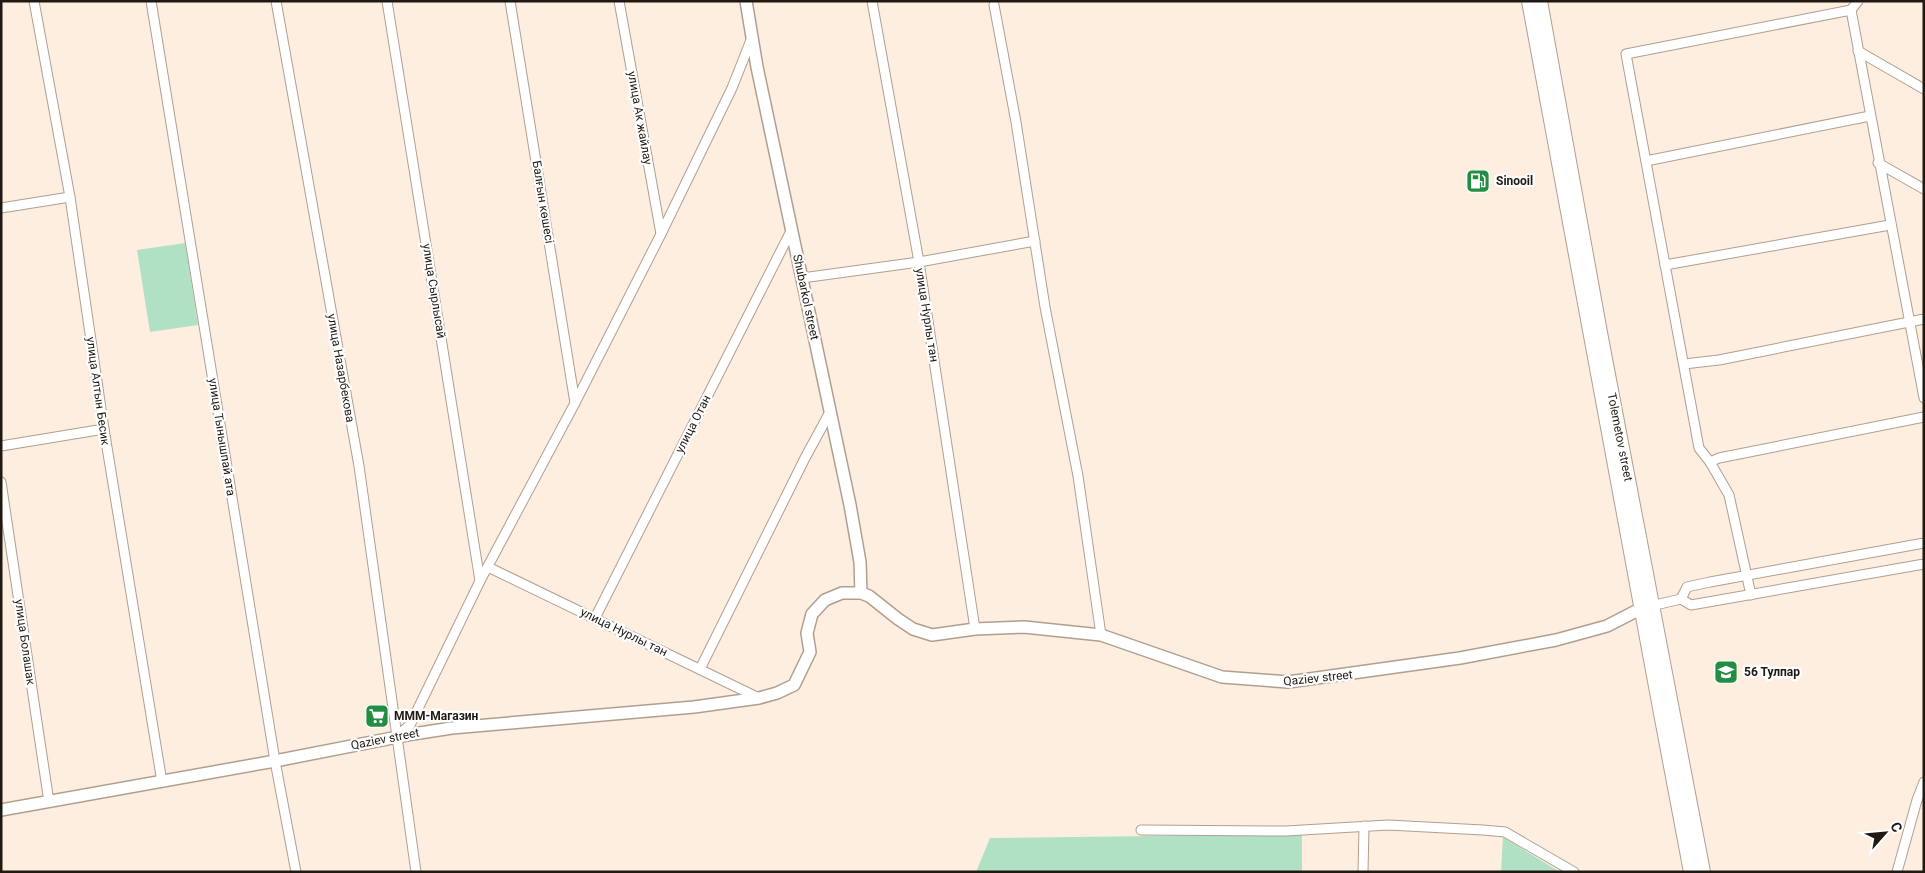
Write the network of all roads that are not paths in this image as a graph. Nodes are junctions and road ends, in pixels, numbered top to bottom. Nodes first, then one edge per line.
1 (34, 1) edge
2 (151, 1) edge
3 (276, 1) edge
4 (387, 1) edge
5 (510, 1) edge
6 (619, 1) edge
7 (746, 1) edge
8 (872, 1) edge
9 (1529, 1) edge
10 (1540, 1) edge
11 (1858, 1) edge
12 (994, 4) dead end
13 (1851, 10) junction
14 (752, 40) junction
15 (1858, 51) junction
16 (1924, 89) edge
17 (1870, 116) junction
18 (1646, 161) junction
19 (1878, 163) junction
20 (1924, 189) edge
21 (70, 197) junction
22 (1, 208) edge
23 (1890, 225) junction
24 (792, 229) junction
25 (661, 234) junction
26 (1035, 241) junction
27 (919, 262) junction
28 (1665, 265) junction
29 (802, 278) junction
30 (1924, 319) edge
31 (1909, 322) junction
32 (1684, 364) junction
33 (1924, 398) edge
34 (575, 403) junction
35 (830, 412) junction
36 (1924, 417) edge
37 (104, 429) junction
38 (1, 446) edge
39 (1710, 462) junction
40 (1, 482) edge
41 (1924, 543) edge
42 (1924, 564) edge
43 (488, 567) junction
44 (1747, 575) junction
45 (480, 581) junction
46 (861, 593) junction
47 (1751, 595) junction
48 (1681, 599) junction
49 (1647, 607) junction
50 (596, 618) junction
51 (975, 629) junction
52 (1101, 634) junction
53 (700, 669) junction
54 (759, 698) junction
55 (396, 737) junction
56 (1675, 758) junction
57 (275, 761) junction
58 (162, 782) junction
59 (1924, 782) edge
60 (1920, 801) edge
61 (49, 802) junction
62 (1, 810) edge
63 (1364, 826) junction
64 (1141, 830) dead end
65 (296, 872) edge
66 (416, 872) edge
67 (1363, 872) edge
68 (1574, 872) edge
69 (1691, 872) edge
70 (1703, 872) edge
71 (1897, 872) edge

1 - 21 street, улица Алтын Бесик
2 - 57 street, улица Тынышпай ата
3 - 55 street, улица Назарбекова
4 - 45 street, улица Сырлысай
5 - 34 street, Балғын көшесі
6 - 25 street, улица Ак жайлау
7 - 14 street, Shubarkol street
8 - 27 street, улица Нурлы тан
9 - 49 main road, Tolemetov street
10 - 49 main road, Tolemetov street
11 - 13 street
12 - 26 street
13 - 15 street
13 - 18 street
14 - 24 street, Shubarkol street
14 - 25 street
15 - 16 street
15 - 17 street
17 - 18 street
17 - 19 street
18 - 28 street
19 - 20 street
19 - 23 street
21 - 22 street
21 - 37 street, улица Алтын Бесик
23 - 28 street
23 - 31 street
24 - 29 street, Shubarkol street
24 - 50 street, улица Отан
25 - 34 street
26 - 27 street
26 - 52 street
27 - 29 street
27 - 51 street, улица Нурлы тан
28 - 32 street
29 - 35 street, Shubarkol street
30 - 31 street
31 - 32 street
31 - 33 street
32 - 39 street
34 - 43 street
35 - 46 street, Shubarkol street
35 - 53 street
36 - 39 street
37 - 38 street
37 - 58 street, улица Алтын Бесик
39 - 44 street
40 - 61 street, улица Болашак
41 - 44 street
42 - 47 street
43 - 45 street
43 - 50 street, улица Нурлы тан
44 - 47 street
44 - 48 street
45 - 55 street
46 - 51 street, Qaziev street
46 - 54 street, Qaziev street
47 - 48 street
48 - 49 street
49 - 52 street, Qaziev street
49 - 56 main road, Tolemetov street
50 - 53 street, улица Нурлы тан
51 - 52 street, Qaziev street
53 - 54 street, улица Нурлы тан
54 - 55 street, Qaziev street
55 - 57 street, Qaziev street
55 - 66 street, улица Назарбекова
56 - 69 main road, Tolemetov street
56 - 70 main road, Tolemetov street
57 - 58 street, Qaziev street
57 - 65 street, улица Тынышпай ата
58 - 61 street, Qaziev street
59 - 60 street
60 - 71 street
61 - 62 street, Qaziev street
63 - 64 street
63 - 67 street
63 - 68 street

